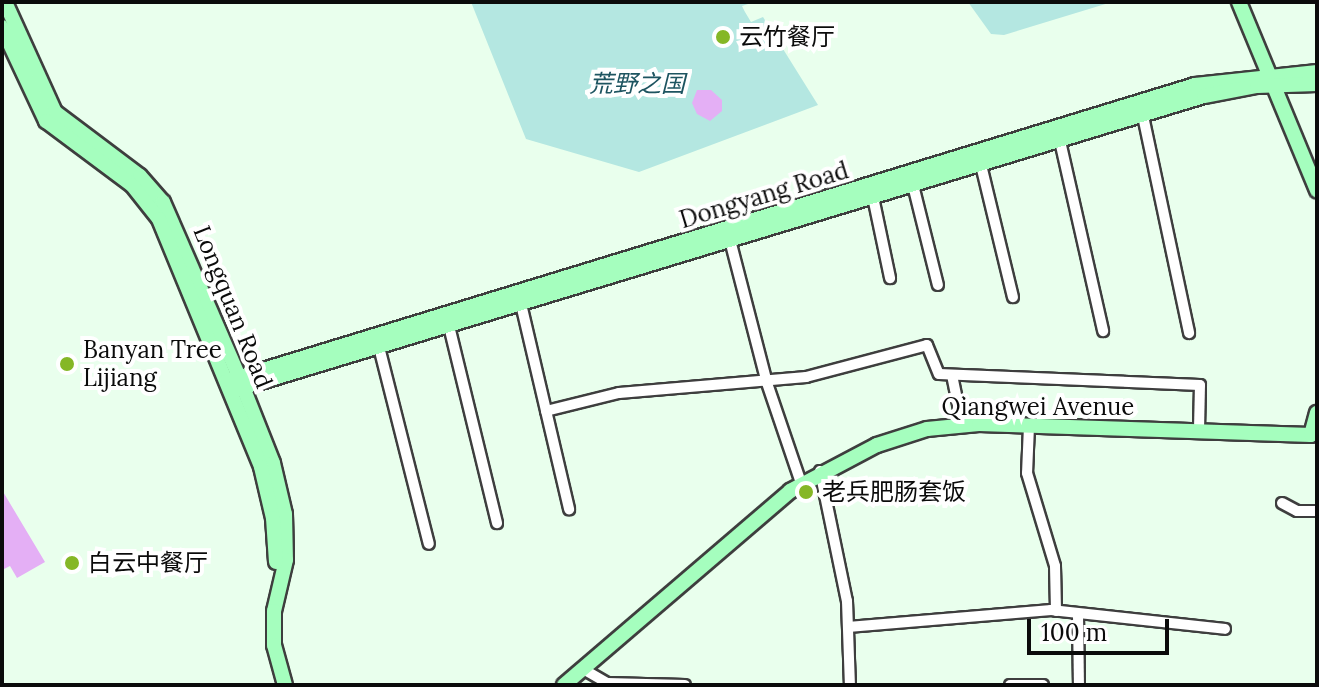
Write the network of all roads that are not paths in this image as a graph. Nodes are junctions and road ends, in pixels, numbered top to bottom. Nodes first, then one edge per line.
1 (5, 2) edge
2 (1239, 2) edge
3 (2, 27) edge
4 (1317, 72) edge
5 (1272, 80) junction
6 (1317, 84) edge
7 (1143, 116) junction
8 (1060, 141) junction
9 (981, 165) junction
10 (913, 185) junction
11 (1317, 190) edge
12 (873, 197) junction
13 (730, 240) junction
14 (890, 278) dead end
15 (938, 285) dead end
16 (1013, 297) dead end
17 (521, 304) junction
18 (449, 326) junction
19 (1103, 331) dead end
20 (1189, 333) dead end
21 (379, 347) junction
22 (952, 375) junction
23 (767, 383) junction
24 (235, 384) junction
25 (546, 411) junction
26 (1317, 413) edge
27 (962, 424) junction
28 (1029, 426) junction
29 (1199, 428) junction
30 (1314, 436) edge
31 (820, 471) junction
32 (801, 483) junction
33 (1282, 503) dead end
34 (569, 509) dead end
35 (1317, 511) edge
36 (497, 523) dead end
37 (429, 544) dead end
38 (1056, 611) junction
39 (1078, 616) junction
40 (848, 627) junction
41 (1225, 629) dead end
42 (583, 669) junction
43 (275, 685) edge
44 (285, 685) edge
45 (564, 685) edge
46 (685, 685) edge
47 (850, 685) edge
48 (1010, 685) edge
49 (1043, 685) edge
50 (1079, 685) edge

1 - 24 main road, Longquan Road
2 - 5 main road
3 - 24 main road, Longquan Road
4 - 5 main road, Dongyang Road
5 - 6 main road, Dongyang Road
5 - 7 main road, Dongyang Road
5 - 11 main road
5 - 24 main road, Dongyang Road
7 - 8 main road, Dongyang Road
7 - 20 street
8 - 9 main road, Dongyang Road
8 - 19 street
9 - 10 main road, Dongyang Road
9 - 16 street
10 - 12 main road, Dongyang Road
10 - 15 street
12 - 13 main road, Dongyang Road
12 - 14 street
13 - 17 main road, Dongyang Road
13 - 23 street
17 - 18 main road, Dongyang Road
17 - 25 street
18 - 21 main road, Dongyang Road
18 - 36 street
21 - 24 main road, Dongyang Road
21 - 37 street
22 - 23 street
22 - 27 street
22 - 29 street
23 - 25 street
23 - 32 street
24 - 43 main road, Longquan Road
24 - 44 main road, Longquan Road
25 - 34 street
26 - 30 main road
27 - 28 main road, Qiangwei Avenue
27 - 31 main road, Qiangwei Avenue
28 - 29 main road, Qiangwei Avenue
28 - 38 street
29 - 30 main road, Qiangwei Avenue
31 - 32 main road, Qiangwei Avenue
31 - 40 street
32 - 42 main road, Qiangwei Avenue
33 - 35 street
38 - 39 street
38 - 40 street
39 - 41 street
39 - 50 street
40 - 47 street
42 - 45 main road, Qiangwei Avenue
42 - 46 street
48 - 49 street

